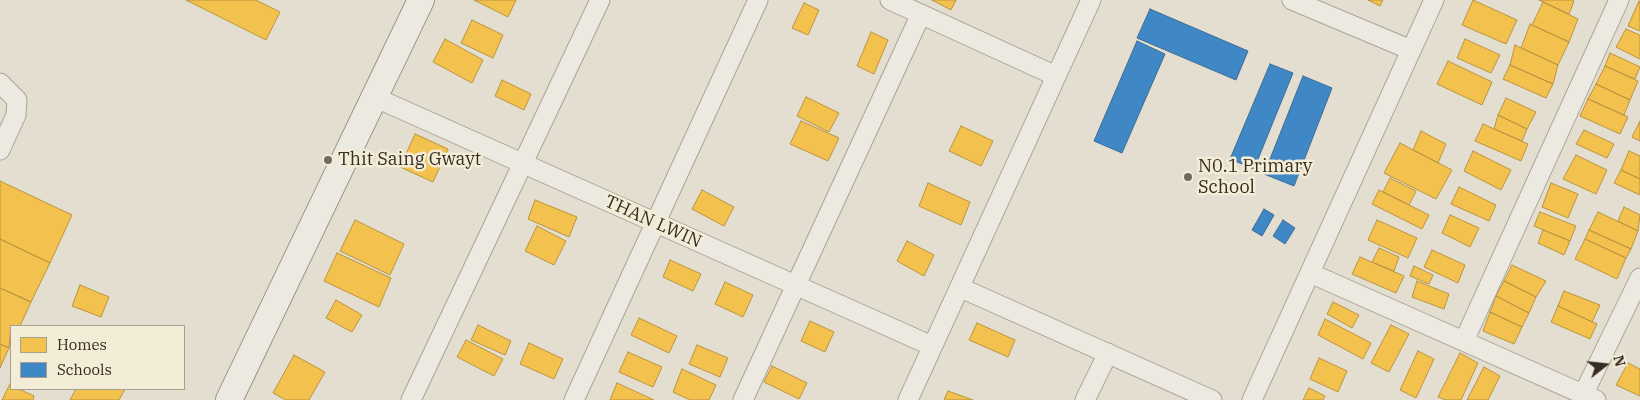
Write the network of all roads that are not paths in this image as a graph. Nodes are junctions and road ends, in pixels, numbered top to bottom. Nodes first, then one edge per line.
1 (421, 0) edge
2 (600, 0) edge
3 (758, 0) edge
4 (890, 0) edge
5 (1091, 0) edge
6 (1292, 0) edge
7 (1434, 0) edge
8 (1619, 0) edge
9 (921, 14) junction
10 (1411, 50) junction
11 (1056, 76) junction
12 (0, 83) edge
13 (374, 97) junction
14 (0, 150) edge
15 (522, 164) junction
16 (656, 223) junction
17 (1310, 273) junction
18 (1640, 278) edge
19 (796, 285) junction
20 (961, 288) junction
21 (1464, 341) junction
22 (932, 346) junction
23 (1108, 354) junction
24 (1589, 397) edge
25 (230, 400) edge
26 (411, 400) edge
27 (574, 400) edge
28 (743, 400) edge
29 (908, 400) edge
30 (1085, 400) edge
31 (1212, 400) edge
32 (1252, 400) edge

1 - 13 main road
2 - 15 street
3 - 16 street
4 - 9 street
5 - 11 street
6 - 10 street
7 - 10 street
8 - 21 street
9 - 11 street
9 - 19 street
10 - 17 street
11 - 20 street
12 - 14 street
13 - 15 street, THAN LWIN
13 - 25 main road
15 - 16 street, THAN LWIN
15 - 26 street
16 - 19 street, THAN LWIN
16 - 27 street
17 - 21 street
17 - 32 street
18 - 24 street
19 - 22 street, THAN LWIN
19 - 28 street
20 - 22 street
20 - 23 street
21 - 24 street
22 - 29 street
23 - 30 street
23 - 31 street

